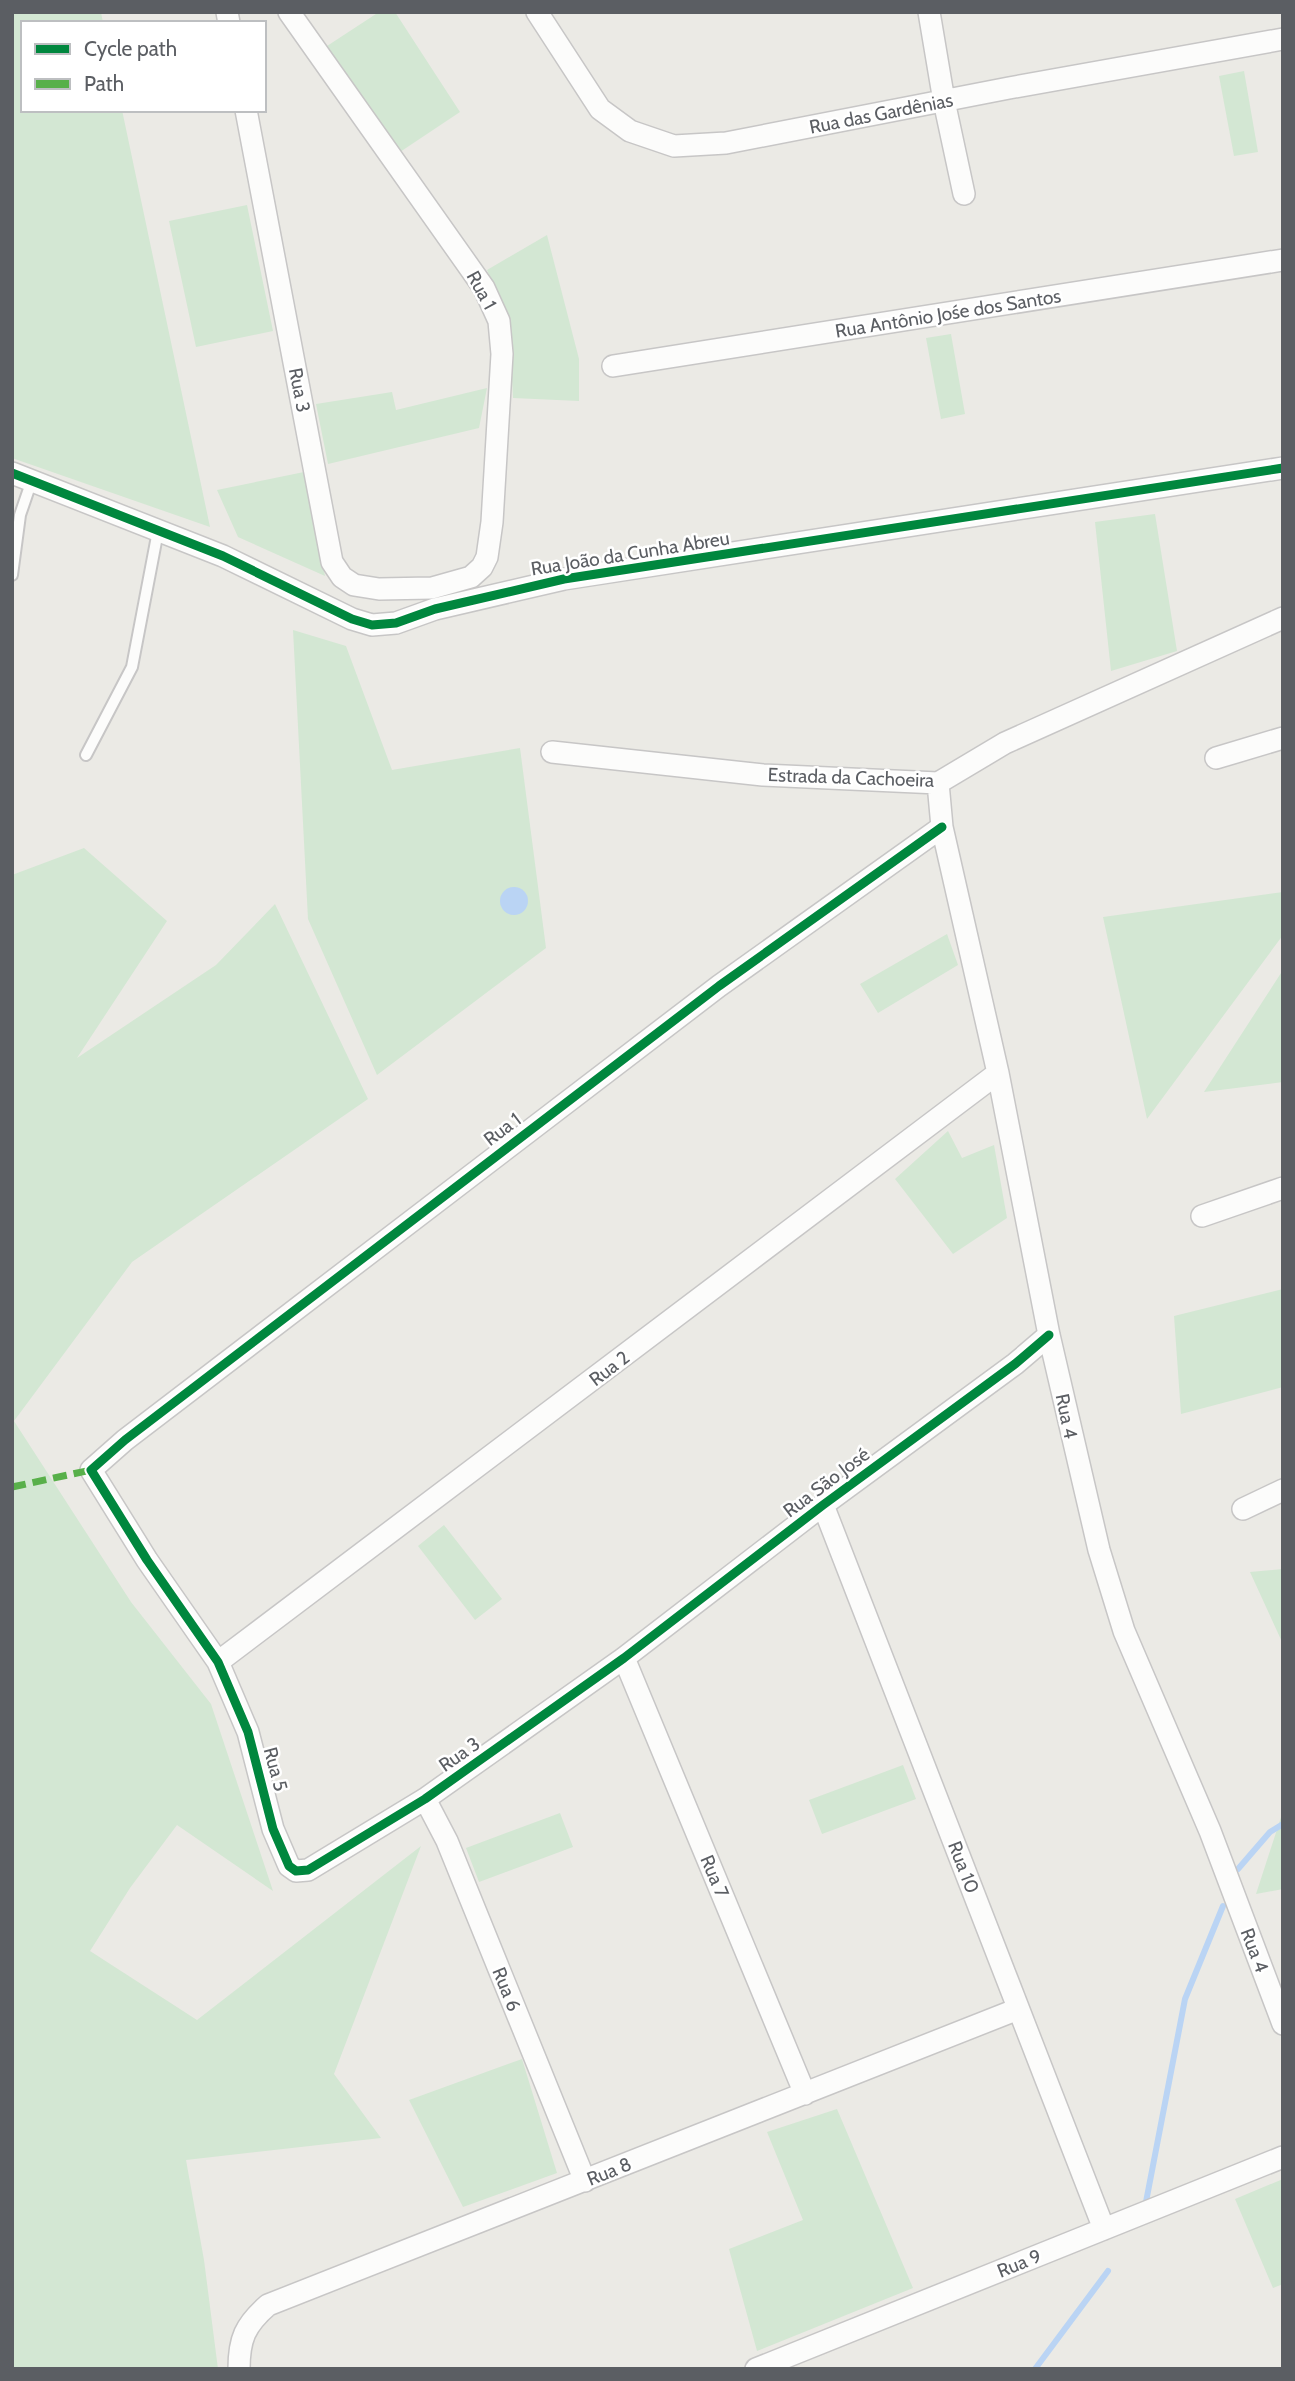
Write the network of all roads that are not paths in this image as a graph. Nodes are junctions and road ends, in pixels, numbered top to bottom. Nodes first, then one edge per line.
1 (289, 12) edge
2 (537, 12) edge
3 (929, 12) edge
4 (1283, 39) edge
5 (944, 101) junction
6 (246, 112) edge
7 (964, 194) dead end
8 (1283, 260) edge
9 (613, 366) dead end
10 (1283, 468) edge
11 (22, 476) edge
12 (158, 531) junction
13 (12, 575) edge
14 (433, 598) junction
15 (1283, 618) edge
16 (1283, 738) edge
17 (552, 752) dead end
18 (86, 755) dead end
19 (1216, 758) dead end
20 (938, 783) junction
21 (942, 827) junction
22 (998, 1073) junction
23 (1283, 1188) edge
24 (1202, 1216) dead end
25 (1049, 1335) junction
26 (1283, 1490) edge
27 (823, 1505) junction
28 (1243, 1508) dead end
29 (624, 1658) junction
30 (218, 1662) junction
31 (425, 1799) junction
32 (308, 1870) joint
33 (1018, 2009) junction
34 (1283, 2024) edge
35 (805, 2094) junction
36 (1283, 2157) edge
37 (585, 2181) junction
38 (1104, 2229) junction
39 (769, 2366) edge
40 (239, 2369) edge

1 - 14 street, Rua 1
2 - 5 street, Rua das Gardênias
3 - 5 street
4 - 5 street, Rua das Gardênias
5 - 7 street
6 - 14 street, Rua 3
8 - 9 street, Rua Antônio Jośe dos Santos
10 - 14 street, Rua João da Cunha Abreu
11 - 12 street, Rua João da Cunha Abreu
11 - 13 lane
12 - 14 street, Rua João da Cunha Abreu
12 - 18 lane
15 - 20 street, Estrada da Cachoeira
16 - 19 street
17 - 20 street, Estrada da Cachoeira
20 - 21 street, Rua 4
21 - 22 street, Rua 4
21 - 30 street, Rua 1
22 - 25 street, Rua 4
22 - 30 street, Rua 2
23 - 24 street
25 - 27 street, Rua São José
25 - 34 street, Rua 4
26 - 28 street
27 - 29 street, Rua São José
27 - 33 street, Rua 10
29 - 31 street, Rua 3
29 - 35 street, Rua 7
30 - 32 street, Rua 5
31 - 32 street, Rua 3
31 - 37 street, Rua 6
33 - 35 street, Rua 8
33 - 38 street, Rua 10
35 - 37 street, Rua 8
36 - 38 street, Rua 9
37 - 40 street, Rua 8
38 - 39 street, Rua 9

